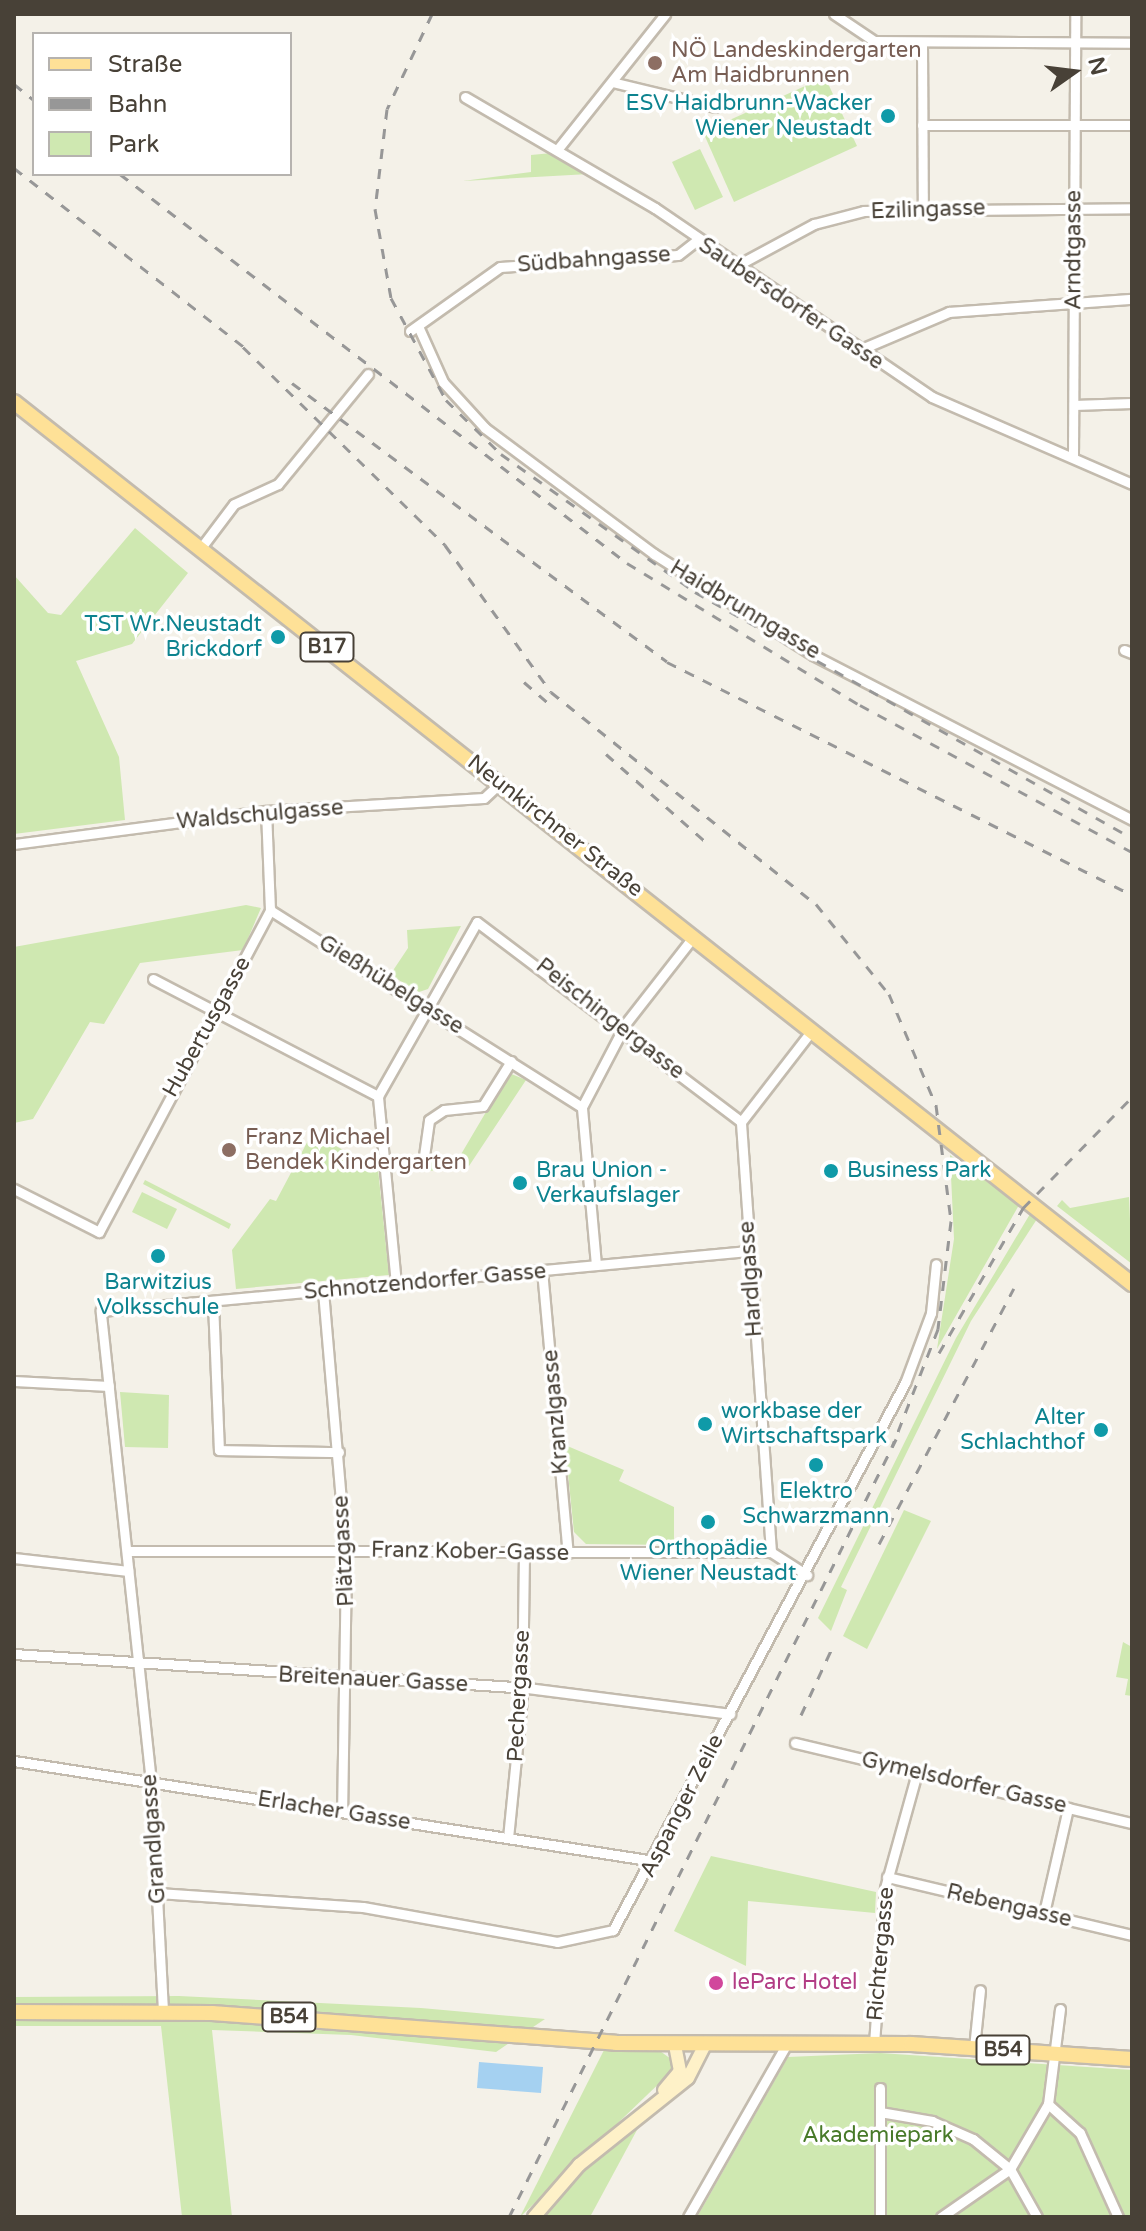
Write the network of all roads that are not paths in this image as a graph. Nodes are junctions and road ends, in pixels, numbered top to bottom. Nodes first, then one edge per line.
1 (665, 14) edge
2 (834, 14) edge
3 (1075, 14) edge
4 (922, 43) junction
5 (1076, 43) junction
6 (1132, 43) edge
7 (612, 82) junction
8 (465, 97) dead end
9 (715, 107) dead end
10 (922, 125) junction
11 (1132, 125) edge
12 (1075, 126) junction
13 (557, 150) junction
14 (923, 207) junction
15 (1075, 208) junction
16 (1132, 208) edge
17 (697, 240) junction
18 (736, 266) junction
19 (1074, 299) junction
20 (1132, 299) edge
21 (414, 329) joint
22 (859, 350) junction
23 (368, 374) dead end
24 (14, 402) edge
25 (1132, 403) edge
26 (1074, 405) junction
27 (1073, 457) junction
28 (1132, 484) edge
29 (200, 549) junction
30 (500, 783) junction
31 (266, 811) junction
32 (1132, 820) edge
33 (14, 844) edge
34 (270, 910) junction
35 (694, 936) junction
36 (153, 979) dead end
37 (427, 1005) junction
38 (216, 1011) junction
39 (622, 1028) junction
40 (812, 1030) junction
41 (511, 1061) junction
42 (378, 1096) junction
43 (582, 1107) junction
44 (741, 1122) junction
45 (424, 1156) dead end
46 (14, 1189) edge
47 (748, 1251) junction
48 (1096, 1252) junction
49 (936, 1264) dead end
50 (596, 1265) junction
51 (542, 1270) junction
52 (1132, 1274) edge
53 (396, 1284) junction
54 (1132, 1284) edge
55 (323, 1291) junction
56 (213, 1302) junction
57 (14, 1381) edge
58 (109, 1386) junction
59 (339, 1452) junction
60 (128, 1551) junction
61 (343, 1551) junction
62 (771, 1552) junction
63 (568, 1553) junction
64 (524, 1554) junction
65 (14, 1558) edge
66 (128, 1571) junction
67 (807, 1575) junction
68 (14, 1654) edge
69 (139, 1668) junction
70 (348, 1680) junction
71 (522, 1687) junction
72 (730, 1714) junction
73 (795, 1743) dead end
74 (14, 1761) edge
75 (917, 1773) junction
76 (151, 1782) junction
77 (1068, 1808) junction
78 (342, 1812) junction
79 (1132, 1823) edge
80 (508, 1838) junction
81 (654, 1861) junction
82 (887, 1877) junction
83 (158, 1893) junction
84 (1044, 1913) junction
85 (1132, 1935) edge
86 (980, 1990) dead end
87 (1060, 2009) dead end
88 (163, 2011) junction
89 (14, 2012) edge
90 (874, 2044) junction
91 (675, 2045) junction
92 (705, 2045) junction
93 (786, 2045) junction
94 (974, 2048) junction
95 (1056, 2055) junction
96 (1132, 2059) edge
97 (880, 2088) dead end
98 (651, 2104) junction
99 (1048, 2104) junction
100 (880, 2112) junction
101 (1010, 2169) junction
102 (534, 2217) edge
103 (688, 2217) edge
104 (880, 2217) edge
105 (941, 2217) edge
106 (1037, 2217) edge
107 (1118, 2217) edge

1 - 7 street
2 - 4 street
3 - 5 street, Arndtgasse
4 - 5 street
4 - 10 street
5 - 6 street
5 - 12 street, Arndtgasse
7 - 9 street
7 - 13 street
8 - 13 street, Saubersdorfer Gasse
10 - 12 street
10 - 14 street
11 - 12 street
12 - 15 street, Arndtgasse
13 - 17 street, Saubersdorfer Gasse
14 - 15 street, Ezilingasse
14 - 18 street, Ezilingasse
15 - 16 street, Ezilingasse
15 - 19 street, Arndtgasse
17 - 18 street, Saubersdorfer Gasse
17 - 21 street, Südbahngasse
18 - 22 street, Saubersdorfer Gasse
19 - 20 street
19 - 22 street
19 - 26 street, Arndtgasse
21 - 32 street, Haidbrunngasse
22 - 27 street, Saubersdorfer Gasse
23 - 29 street
24 - 29 main road, Neunkirchner Straße / B17
25 - 26 street
26 - 27 street, Arndtgasse
27 - 28 street, Saubersdorfer Gasse
29 - 30 main road, Neunkirchner Straße / B17
30 - 31 street, Waldschulgasse
30 - 35 main road, Neunkirchner Straße / B17
31 - 33 street, Waldschulgasse
31 - 34 street
34 - 37 street, Gießhübelgasse
34 - 38 street, Hubertusgasse
35 - 39 street
35 - 40 main road, Neunkirchner Straße / B17
36 - 38 street
37 - 39 street, Peischingergasse
37 - 41 street, Gießhübelgasse
37 - 42 street
38 - 42 street
38 - 46 street, Hubertusgasse
39 - 43 street
39 - 44 street, Peischingergasse
40 - 44 street
40 - 48 main road, Neunkirchner Straße / B17
41 - 43 street, Gießhübelgasse
41 - 45 street
42 - 53 street
43 - 50 street
44 - 47 street, Hardlgasse
47 - 50 street, Schnotzendorfer Gasse
47 - 62 street, Hardlgasse
48 - 52 main road, Neunkirchner Straße / B17
48 - 54 main road, Neunkirchner Straße / B17
49 - 67 street, Aspanger Zeile
50 - 51 street, Schnotzendorfer Gasse
51 - 53 street, Schnotzendorfer Gasse
51 - 63 street, Kranzlgasse
53 - 55 street, Schnotzendorfer Gasse
55 - 56 street, Schnotzendorfer Gasse
55 - 59 street, Plätzgasse
56 - 58 street, Schnotzendorfer Gasse
56 - 59 street
57 - 58 street
58 - 60 street
59 - 61 street, Plätzgasse
60 - 61 street, Franz Kober-Gasse
60 - 66 street
61 - 64 street, Franz Kober-Gasse
61 - 70 street, Plätzgasse
62 - 63 street, Franz Kober-Gasse
62 - 67 street
63 - 64 street, Franz Kober-Gasse
64 - 71 street, Pechergasse
65 - 66 street
66 - 69 street
67 - 72 street, Aspanger Zeile
68 - 69 street, Breitenauer Gasse
69 - 70 street, Breitenauer Gasse
69 - 76 street, Grandlgasse
70 - 71 street, Breitenauer Gasse
70 - 78 street, Plätzgasse
71 - 72 street, Breitenauer Gasse
71 - 80 street, Pechergasse
72 - 81 street, Aspanger Zeile
73 - 75 street, Gymelsdorfer Gasse
74 - 76 street, Erlacher Gasse
75 - 77 street, Gymelsdorfer Gasse
75 - 82 street, Richtergasse
76 - 78 street, Erlacher Gasse
76 - 83 street, Grandlgasse
77 - 79 street, Gymelsdorfer Gasse
77 - 84 street
78 - 80 street, Erlacher Gasse
80 - 81 street, Erlacher Gasse
81 - 83 street, Aspanger Zeile
82 - 84 street, Rebengasse
82 - 90 street, Richtergasse
83 - 88 street, Grandlgasse
84 - 85 street, Rebengasse
86 - 94 street
87 - 95 street
88 - 89 main road, B54
88 - 91 main road, B54
90 - 93 main road, B54
90 - 94 main road, B54
91 - 92 main road, B54
91 - 98 street
92 - 93 main road, B54
92 - 98 street
93 - 103 street
94 - 95 main road, B54
95 - 96 main road, B54
95 - 99 street
97 - 100 street
98 - 102 street
99 - 101 street
99 - 107 street
100 - 101 street
100 - 104 street
101 - 105 street
101 - 106 street

